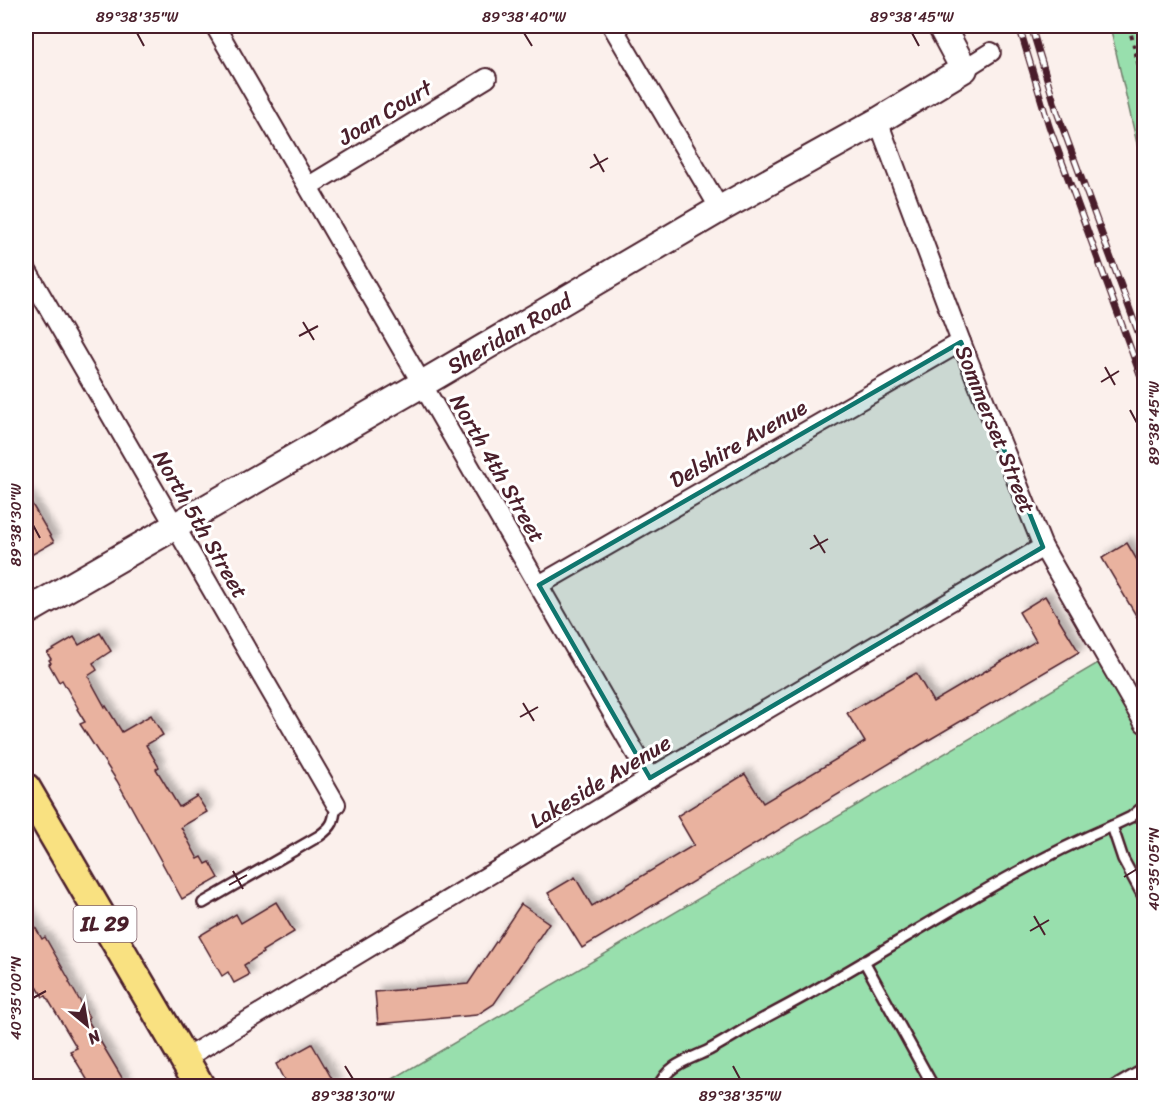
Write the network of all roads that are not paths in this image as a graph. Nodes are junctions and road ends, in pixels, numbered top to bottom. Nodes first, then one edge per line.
1 (215, 26) edge
2 (612, 26) edge
3 (940, 26) edge
4 (991, 52) dead end
5 (964, 69) junction
6 (487, 78) dead end
7 (878, 121) junction
8 (309, 186) junction
9 (720, 209) junction
10 (26, 269) edge
11 (961, 342) junction
12 (422, 384) junction
13 (175, 527) junction
14 (1043, 547) junction
15 (539, 585) junction
16 (26, 612) edge
17 (1144, 723) edge
18 (650, 778) junction
19 (26, 789) edge
20 (336, 804) joint
21 (1144, 806) edge
22 (1112, 826) junction
23 (1144, 898) edge
24 (203, 903) dead end
25 (864, 961) junction
26 (184, 1059) junction
27 (1144, 1070) edge
28 (200, 1086) edge
29 (659, 1086) edge
30 (933, 1086) edge
31 (1115, 1086) edge

1 - 8 street, North 4th Street
2 - 9 street
3 - 5 main road
4 - 5 street, Sheridan Road
5 - 7 main road, Sheridan Road
6 - 8 street, Joan Court
7 - 9 main road, Sheridan Road
7 - 11 street, Sommerset Street
8 - 12 street, North 4th Street
9 - 12 main road, Sheridan Road
10 - 13 street, North 5th Street
11 - 14 street, Sommerset Street
11 - 15 street, Delshire Avenue
12 - 13 main road, Sheridan Road
12 - 15 street, North 4th Street
13 - 16 main road, Sheridan Road
13 - 20 street, North 5th Street
14 - 17 street, Sommerset Street
14 - 18 street, Lakeside Avenue
15 - 18 street, North 4th Street
18 - 26 street, Lakeside Avenue
19 - 26 main road, IL 29
20 - 24 lane
21 - 22 lane
22 - 23 lane
22 - 25 lane
25 - 29 lane
25 - 30 lane
26 - 28 main road, IL 29
27 - 31 lane

